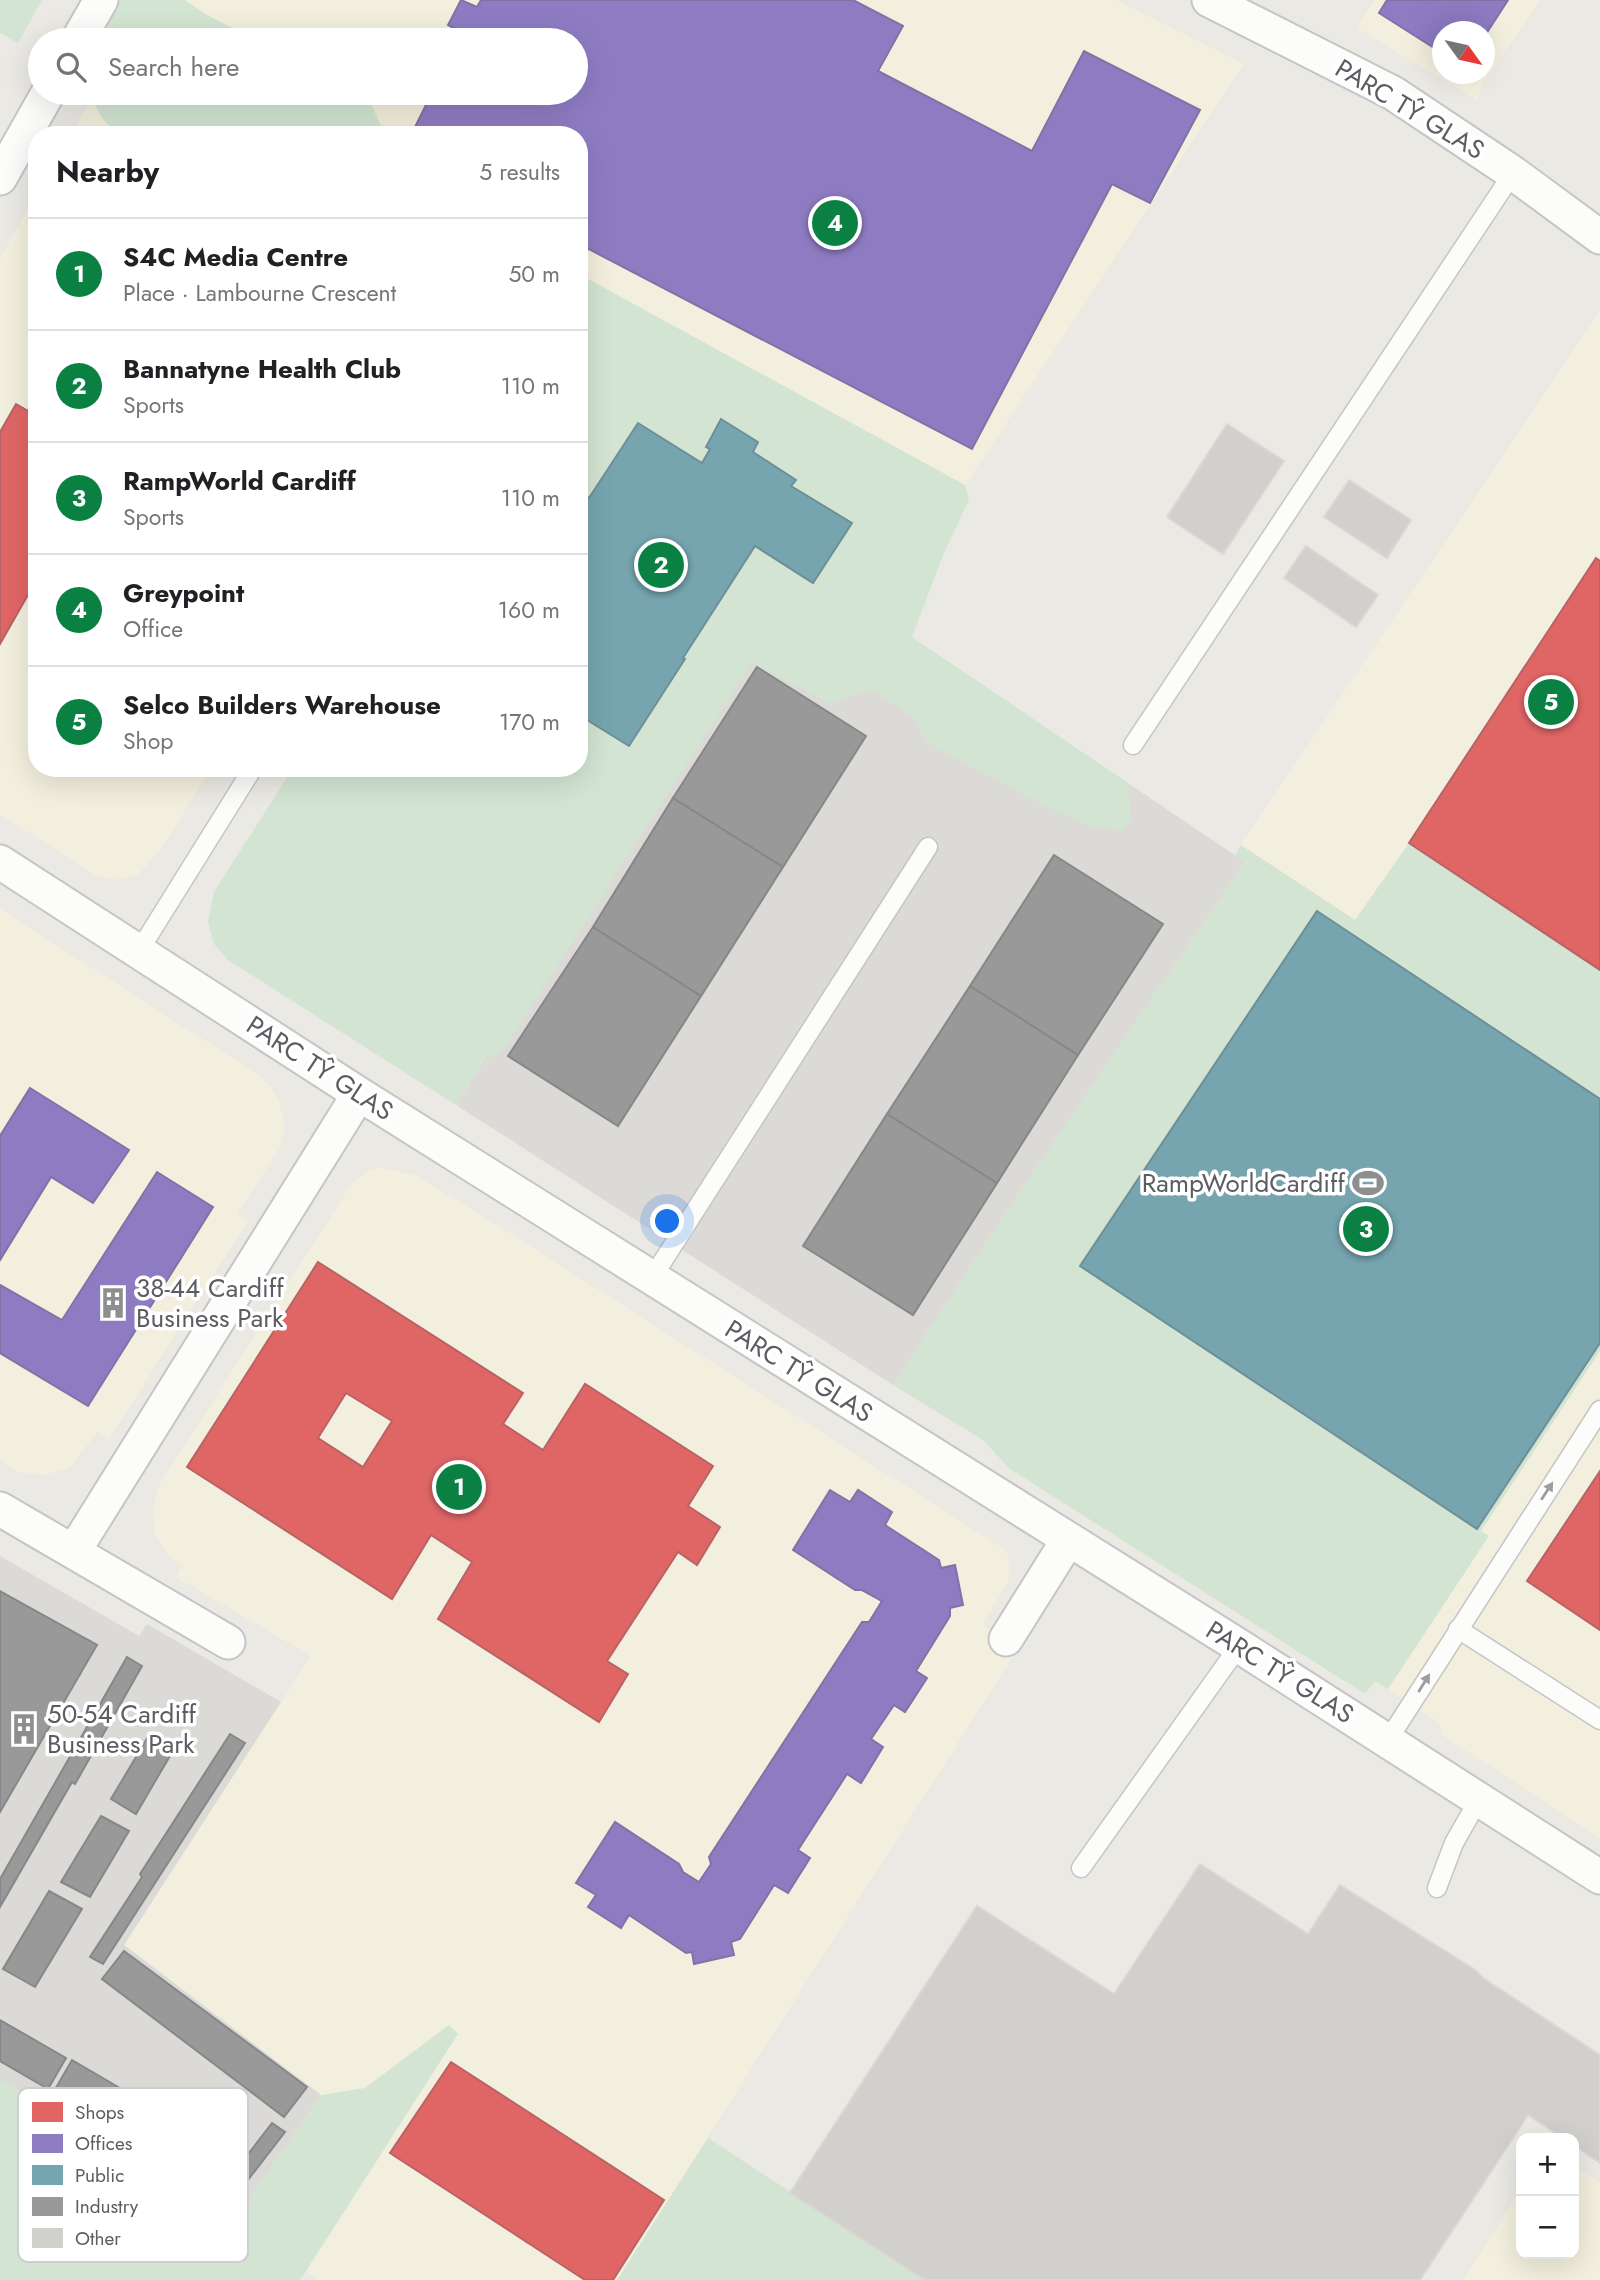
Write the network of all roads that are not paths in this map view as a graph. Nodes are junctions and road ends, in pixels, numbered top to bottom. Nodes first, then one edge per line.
1 (101, 0) edge
2 (1209, 0) edge
3 (85, 28) edge
4 (41, 105) edge
5 (29, 126) edge
6 (28, 128) edge
7 (1513, 173) junction
8 (0, 178) edge
9 (1600, 237) edge
10 (1133, 746) dead end
11 (247, 777) edge
12 (928, 847) dead end
13 (0, 862) edge
14 (139, 951) junction
15 (359, 1094) junction
16 (652, 1278) junction
17 (1600, 1410) edge
18 (0, 1510) edge
19 (1068, 1540) junction
20 (74, 1551) junction
21 (1458, 1629) junction
22 (1006, 1639) dead end
23 (228, 1642) dead end
24 (1239, 1646) junction
25 (1600, 1720) edge
26 (1388, 1740) junction
27 (1479, 1799) junction
28 (1082, 1868) dead end
29 (1600, 1877) edge
30 (1437, 1888) dead end

1 - 3 street
2 - 7 street, PARC TŶ GLAS
4 - 5 street
6 - 8 street
7 - 9 street, PARC TŶ GLAS
7 - 10 lane
11 - 14 lane
12 - 16 lane
13 - 14 street, PARC TŶ GLAS
14 - 15 street, PARC TŶ GLAS
15 - 16 street, PARC TŶ GLAS
15 - 20 street
16 - 19 street, PARC TŶ GLAS
21 -> 17 lane
18 - 20 street
19 - 22 street
19 - 24 street, PARC TŶ GLAS
20 - 23 street
21 - 25 lane
26 -> 21 lane
24 - 26 street, PARC TŶ GLAS
24 - 28 lane
26 - 27 street, PARC TŶ GLAS
27 - 29 street, PARC TŶ GLAS
27 - 30 lane

